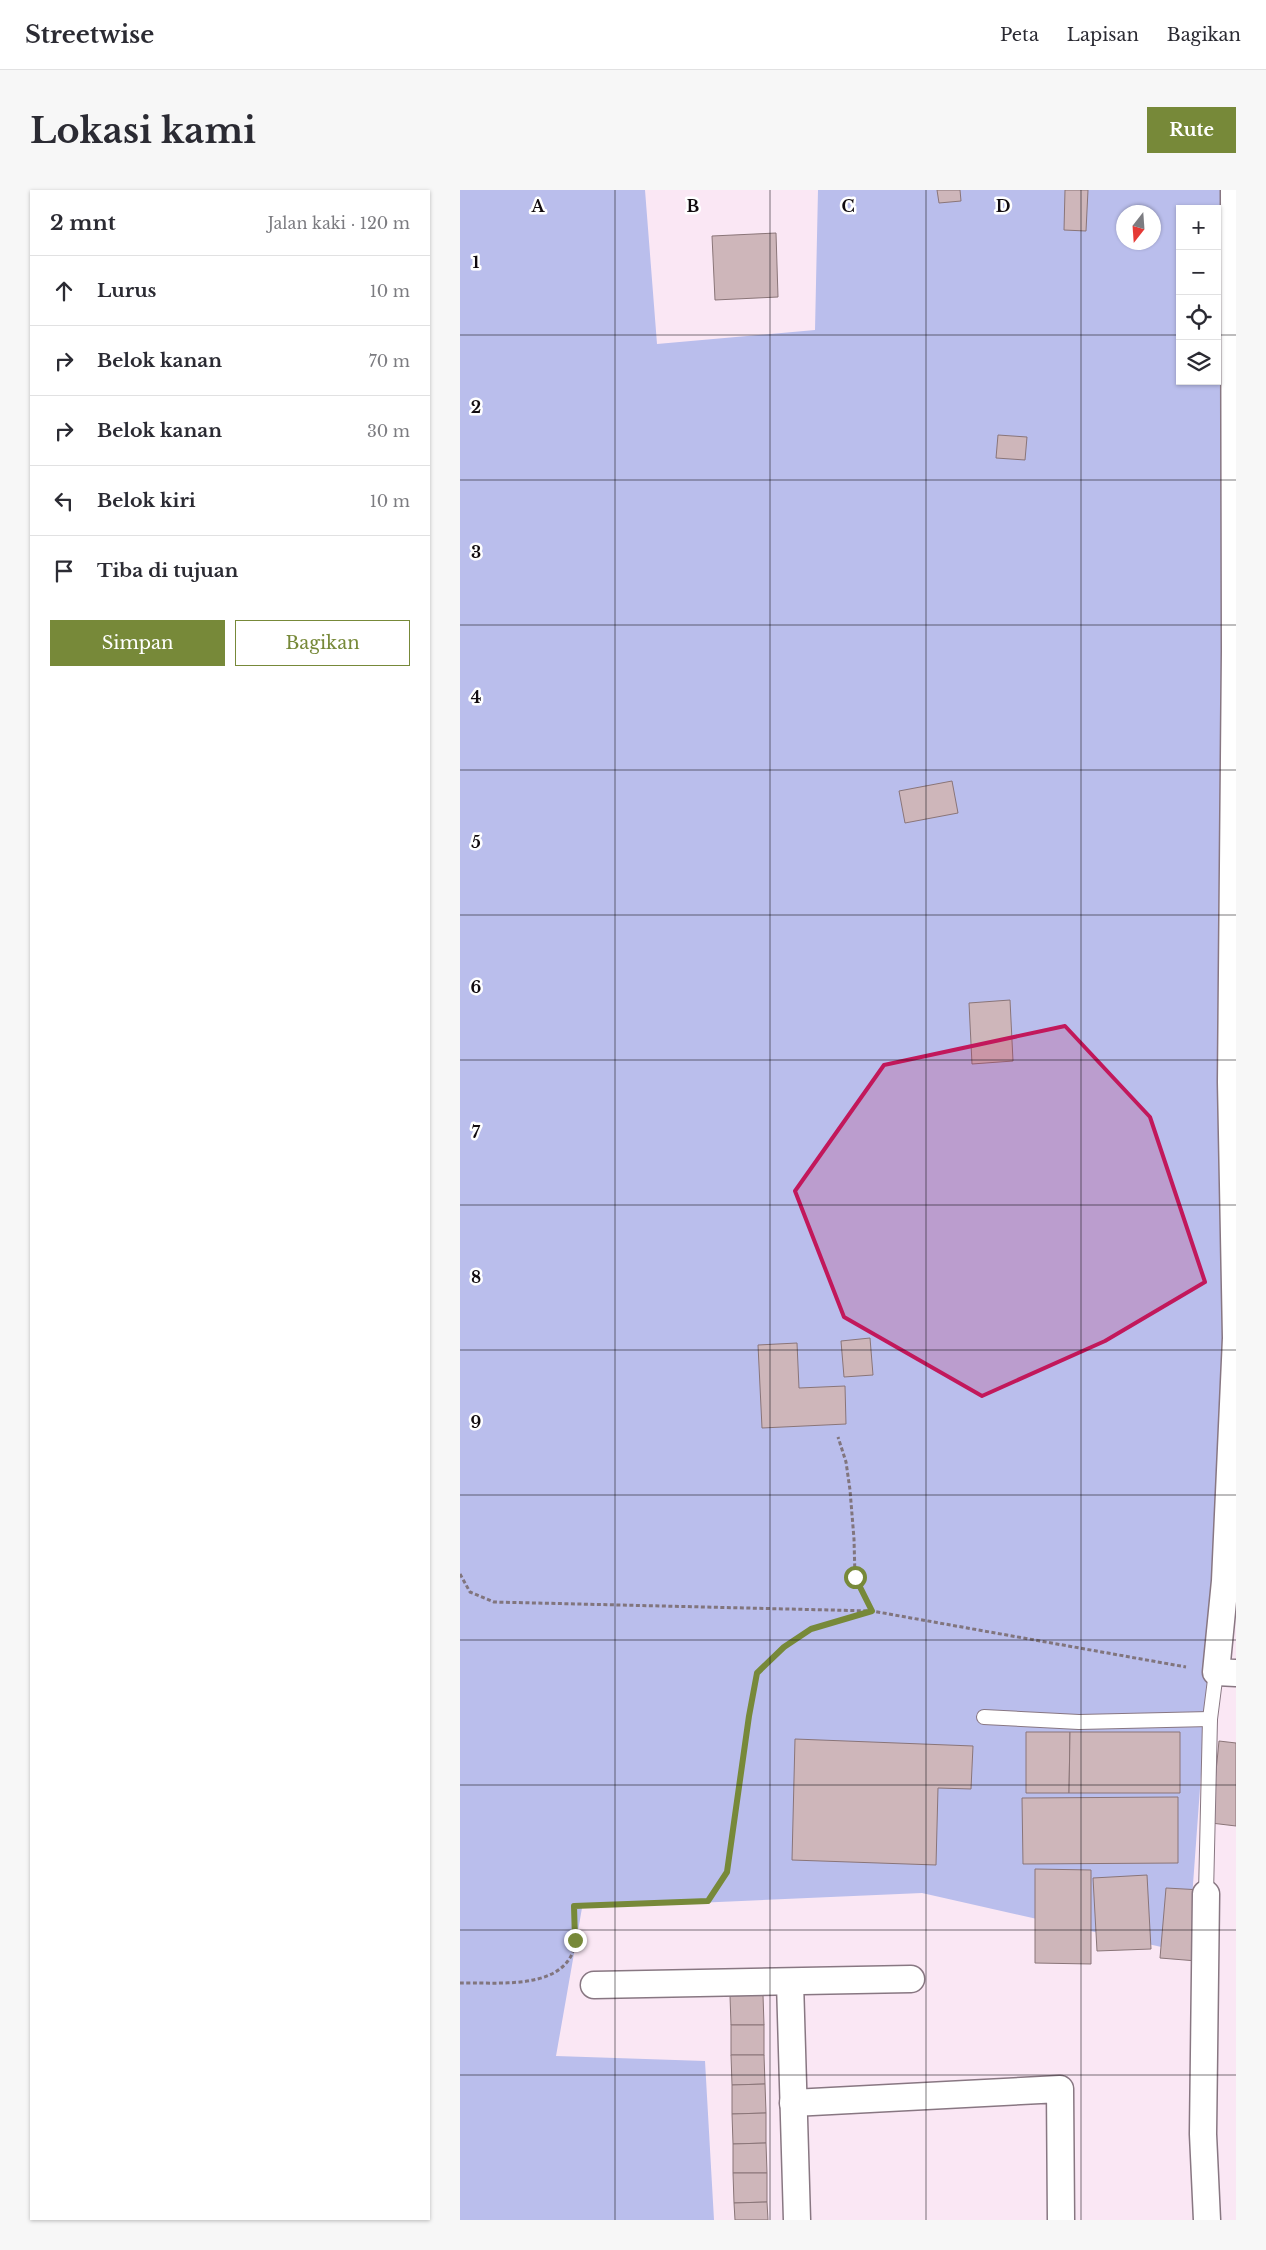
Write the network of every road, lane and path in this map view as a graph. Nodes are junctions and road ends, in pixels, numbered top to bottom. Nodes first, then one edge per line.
1 (1234, 190) edge
2 (1236, 1338) edge
3 (838, 1437) dead end
4 (460, 1574) edge
5 (872, 1611) junction
6 (1226, 1673) edge
7 (984, 1717) dead end
8 (1210, 1719) junction
9 (1206, 1894) joint
10 (911, 1979) dead end
11 (790, 1982) junction
12 (460, 1983) edge
13 (594, 1985) dead end
14 (794, 2103) junction
15 (797, 2220) edge
16 (1061, 2220) edge
17 (1207, 2220) edge

1 - 2 street
2 - 6 street
3 - 5 path
4 - 5 path
5 - 6 path
5 - 12 path
6 - 8 lane
7 - 8 lane
8 - 9 lane
9 - 17 street
10 - 11 street
11 - 13 street
11 - 14 street
14 - 15 street
14 - 16 street

